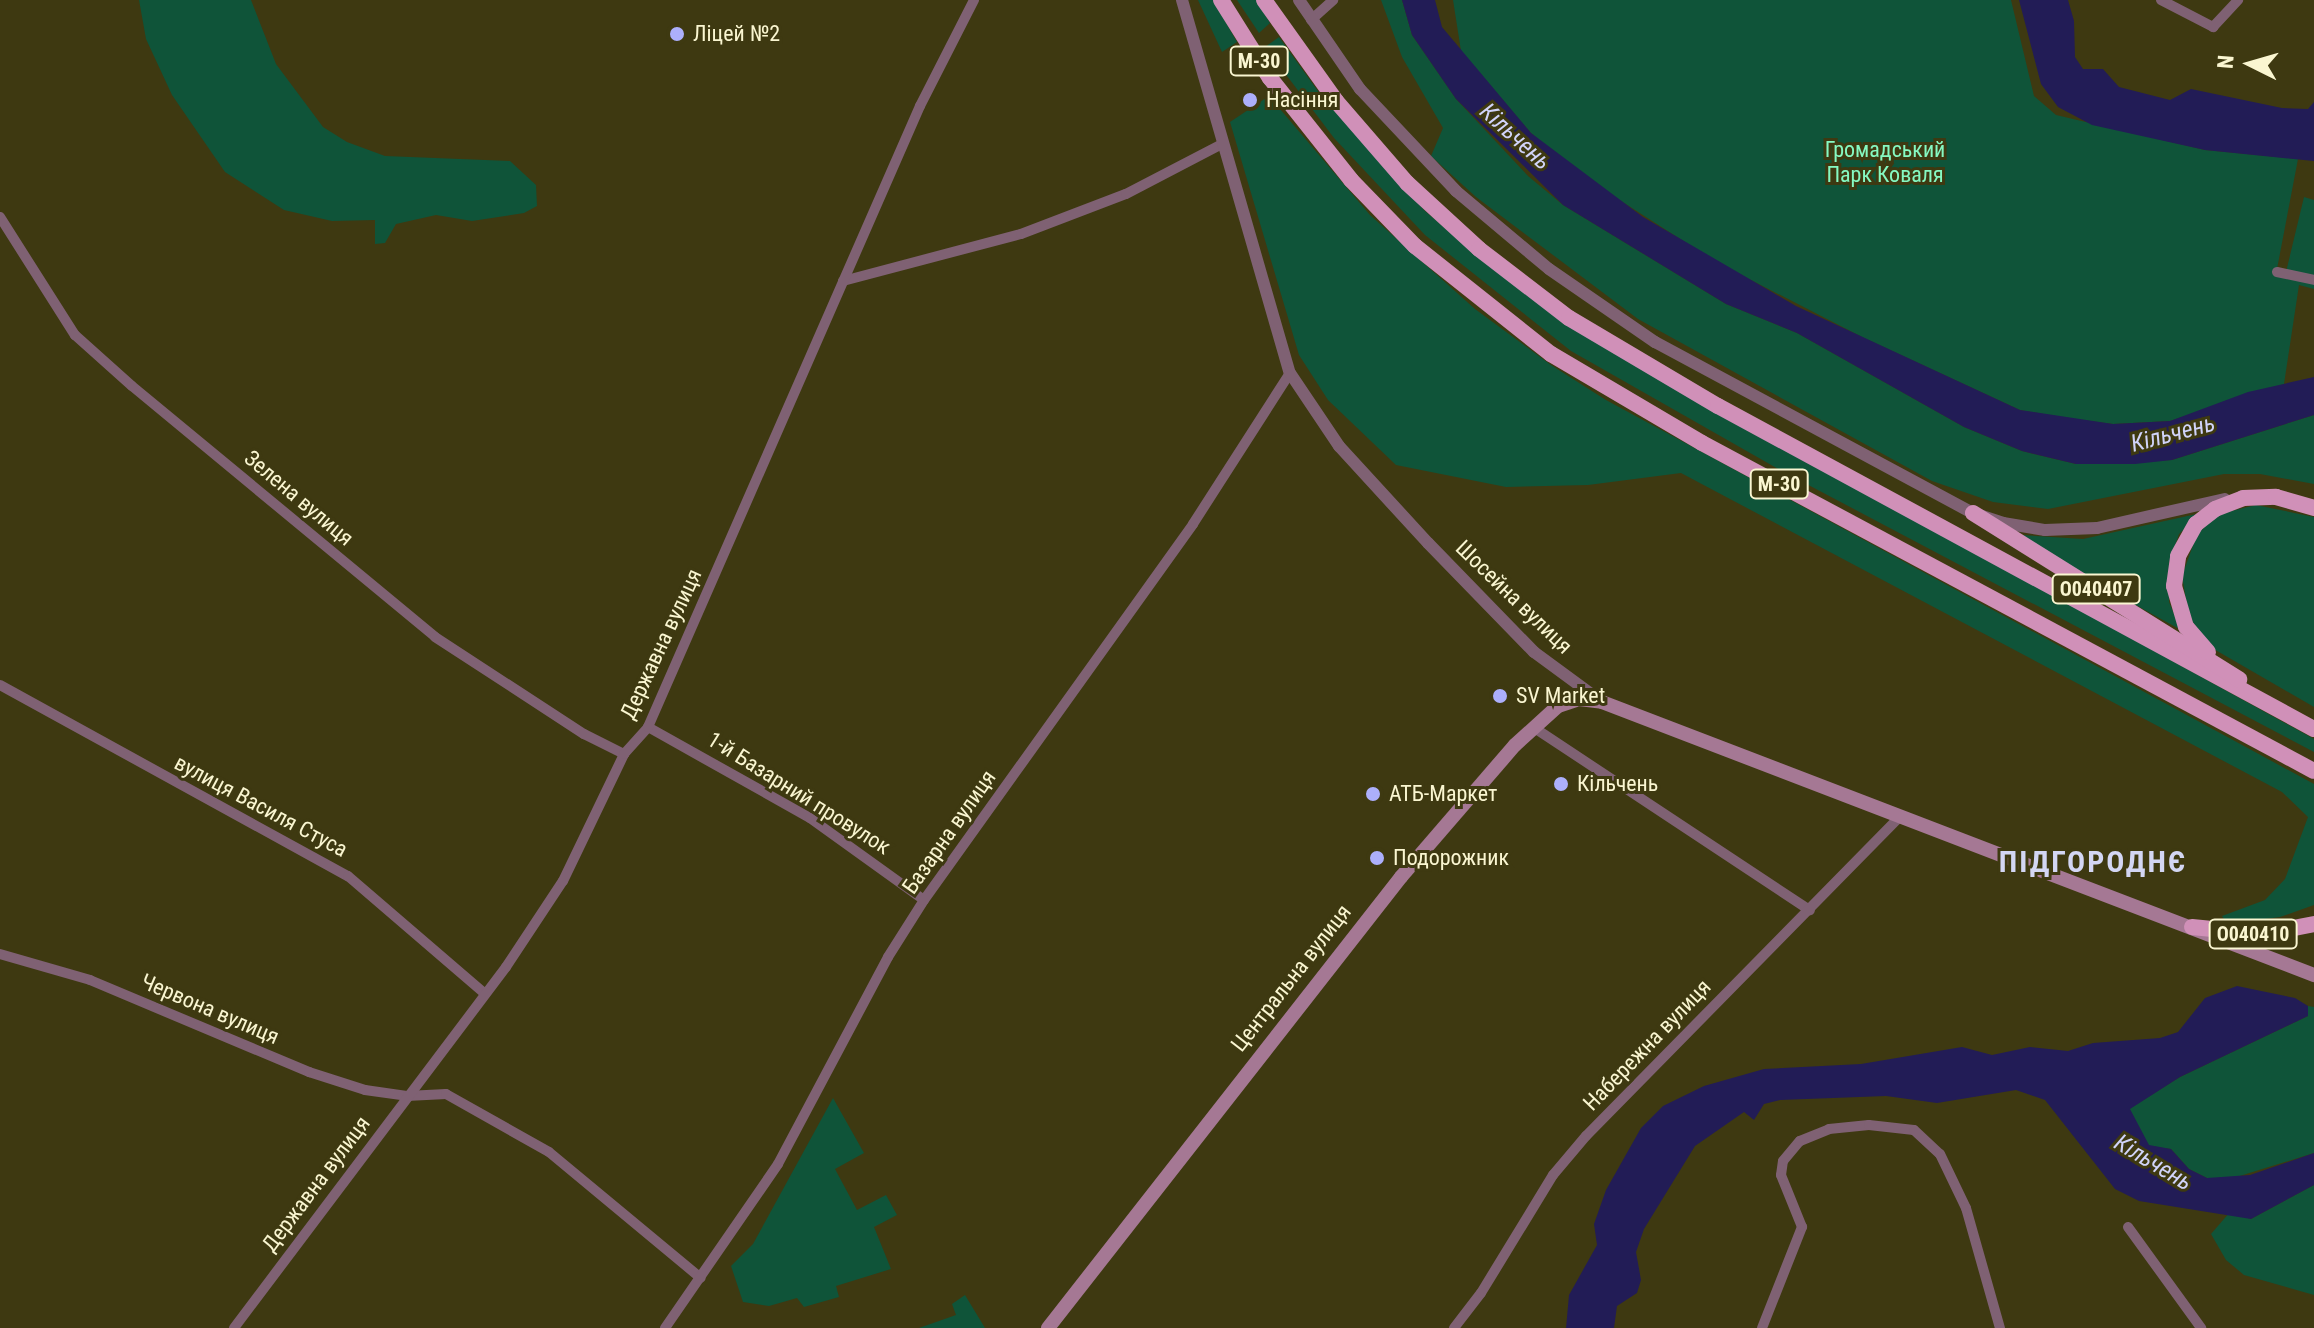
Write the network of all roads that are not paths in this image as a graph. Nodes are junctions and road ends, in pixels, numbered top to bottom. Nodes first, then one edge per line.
1 (974, 0) edge
2 (1182, 0) edge
3 (1221, 0) edge
4 (1264, 0) edge
5 (1299, 0) edge
6 (1333, 0) edge
7 (2161, 0) edge
8 (2238, 0) edge
9 (1311, 20) junction
10 (1222, 144) junction
11 (0, 217) edge
12 (2277, 272) dead end
13 (2314, 280) edge
14 (843, 281) junction
15 (1290, 373) junction
16 (2243, 498) junction
17 (2314, 508) edge
18 (1973, 513) junction
19 (2220, 665) junction
20 (0, 685) edge
21 (1602, 702) junction
22 (2295, 719) junction
23 (648, 727) junction
24 (1533, 727) junction
25 (2314, 729) edge
26 (624, 754) junction
27 (2314, 771) edge
28 (1901, 816) junction
29 (924, 900) junction
30 (1810, 910) junction
31 (2314, 924) edge
32 (2192, 927) junction
33 (0, 954) edge
34 (2314, 975) edge
35 (483, 992) junction
36 (407, 1096) junction
37 (2128, 1227) dead end
38 (701, 1278) junction
39 (234, 1328) edge
40 (665, 1328) edge
41 (1048, 1328) edge
42 (1454, 1328) edge
43 (1762, 1328) edge
44 (2000, 1328) edge
45 (2201, 1328) edge

1 - 14 street, Державна вулиця
2 - 10 street, Шосейна вулиця
3 - 27 highway, М-30
4 - 22 highway, М-30
5 - 9 street, О040407
6 - 9 street
7 - 8 street
9 - 18 street, О040407
10 - 14 street
10 - 15 street, Шосейна вулиця
11 - 26 street, Зелена вулиця
12 - 13 street
14 - 23 street, Державна вулиця
15 - 21 street, Шосейна вулиця
15 - 29 street, Базарна вулиця
16 - 17 highway
16 - 18 street
16 - 19 highway
18 - 19 highway, О040407
19 - 22 highway
20 - 35 street, вулиця Василя Стуса
21 - 24 main road, Центральна вулиця / О040410
21 - 28 main road, Шосейна вулиця / О040410
22 - 25 highway, М-30
23 - 26 street, Державна вулиця
23 - 29 street, 1-й Базарний провулок
24 - 30 street
24 - 41 main road, Центральна вулиця / О040410
26 - 35 street, Державна вулиця
28 - 30 street, Набережна вулиця
28 - 32 main road, Шосейна вулиця / О040410
29 - 38 street, Базарна вулиця
30 - 42 street, Набережна вулиця
31 - 32 highway, О040410
32 - 34 main road, Шосейна вулиця / О040410
33 - 36 street, Червона вулиця
35 - 36 street, Державна вулиця
36 - 38 street, Червона вулиця
36 - 39 street, Державна вулиця
37 - 45 street
38 - 40 street, Базарна вулиця
43 - 44 street

